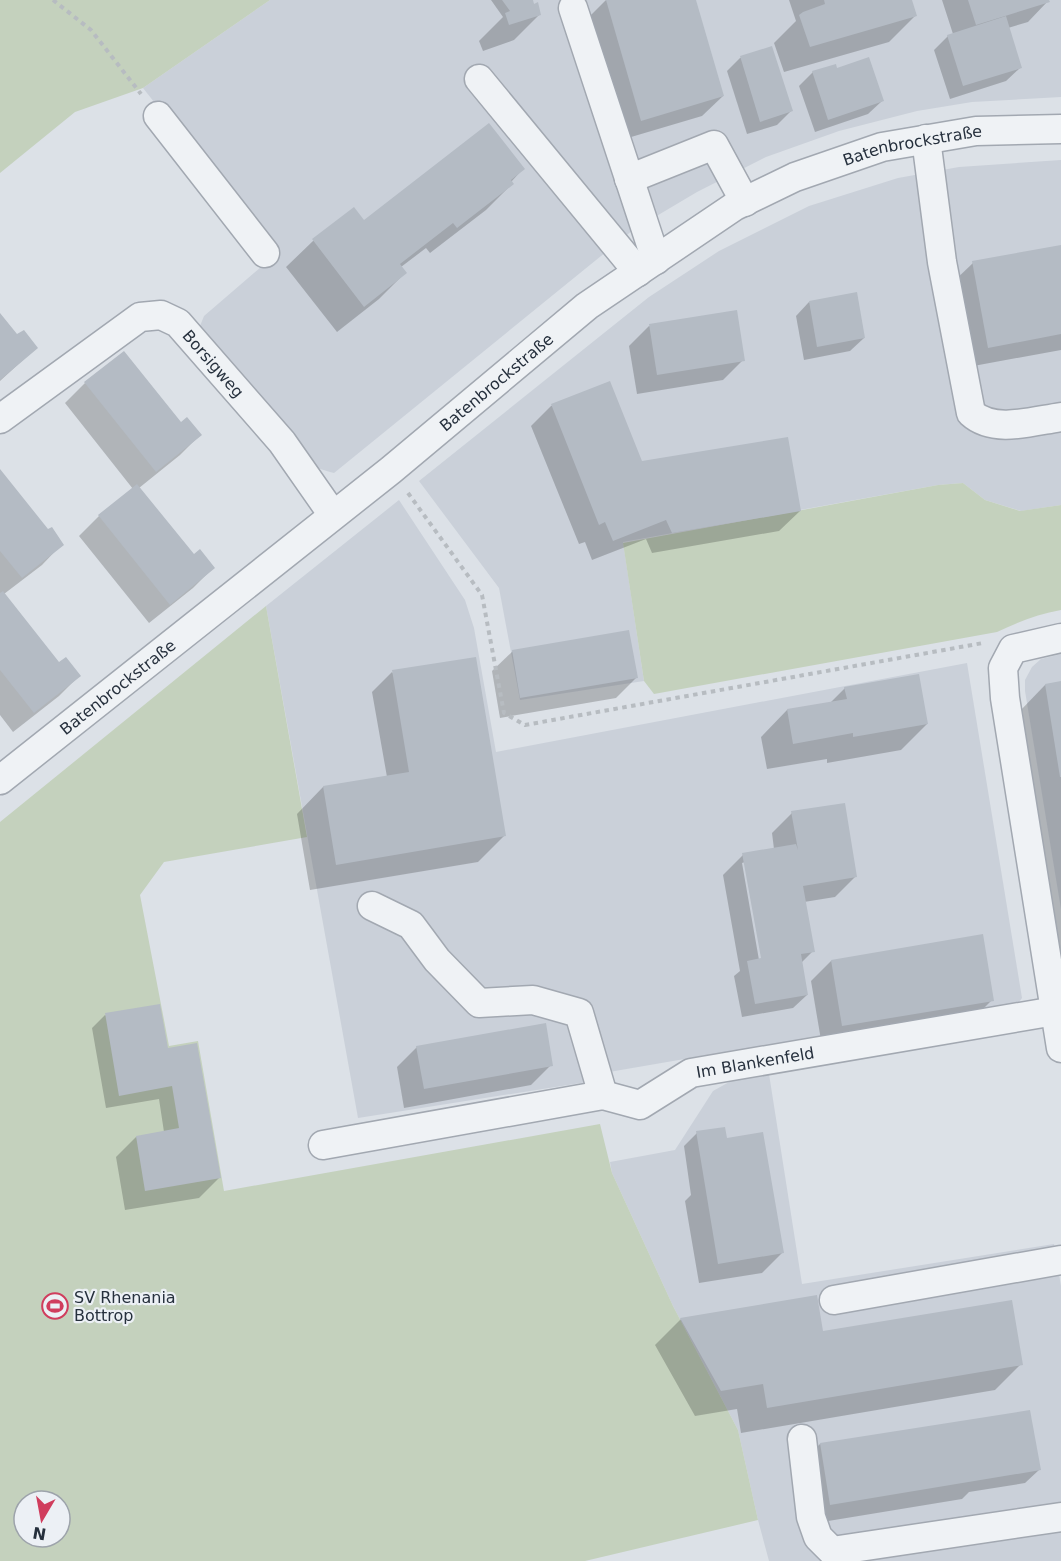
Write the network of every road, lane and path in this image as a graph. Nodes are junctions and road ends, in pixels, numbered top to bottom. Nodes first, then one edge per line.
1 (52, 0) edge
2 (573, 8) dead end
3 (480, 79) dead end
4 (158, 116) joint
5 (1061, 129) edge
6 (926, 139) junction
7 (629, 179) junction
8 (745, 202) junction
9 (265, 253) dead end
10 (647, 266) junction
11 (1061, 417) edge
12 (0, 418) edge
13 (391, 470) junction
14 (333, 515) junction
15 (1061, 638) edge
16 (1013, 649) junction
17 (0, 780) edge
18 (372, 906) dead end
19 (1055, 969) edge
20 (1055, 1011) junction
21 (1061, 1048) edge
22 (603, 1095) junction
23 (323, 1145) dead end
24 (1061, 1260) edge
25 (834, 1300) dead end
26 (802, 1439) dead end
27 (1061, 1517) edge

1 - 4 path
2 - 7 street
3 - 10 street
4 - 9 street
5 - 6 street, Batenbrockstraße
6 - 8 street, Batenbrockstraße
6 - 11 street
7 - 8 street
7 - 10 street
8 - 10 street, Batenbrockstraße
10 - 13 street, Batenbrockstraße
12 - 14 street, Borsigweg
13 - 14 street, Batenbrockstraße
13 - 16 path
14 - 17 street, Batenbrockstraße
15 - 16 street
16 - 19 street
18 - 22 street
19 - 20 street
20 - 21 street
20 - 22 street, Im Blankenfeld
22 - 23 street, Im Blankenfeld
24 - 25 street
26 - 27 street

